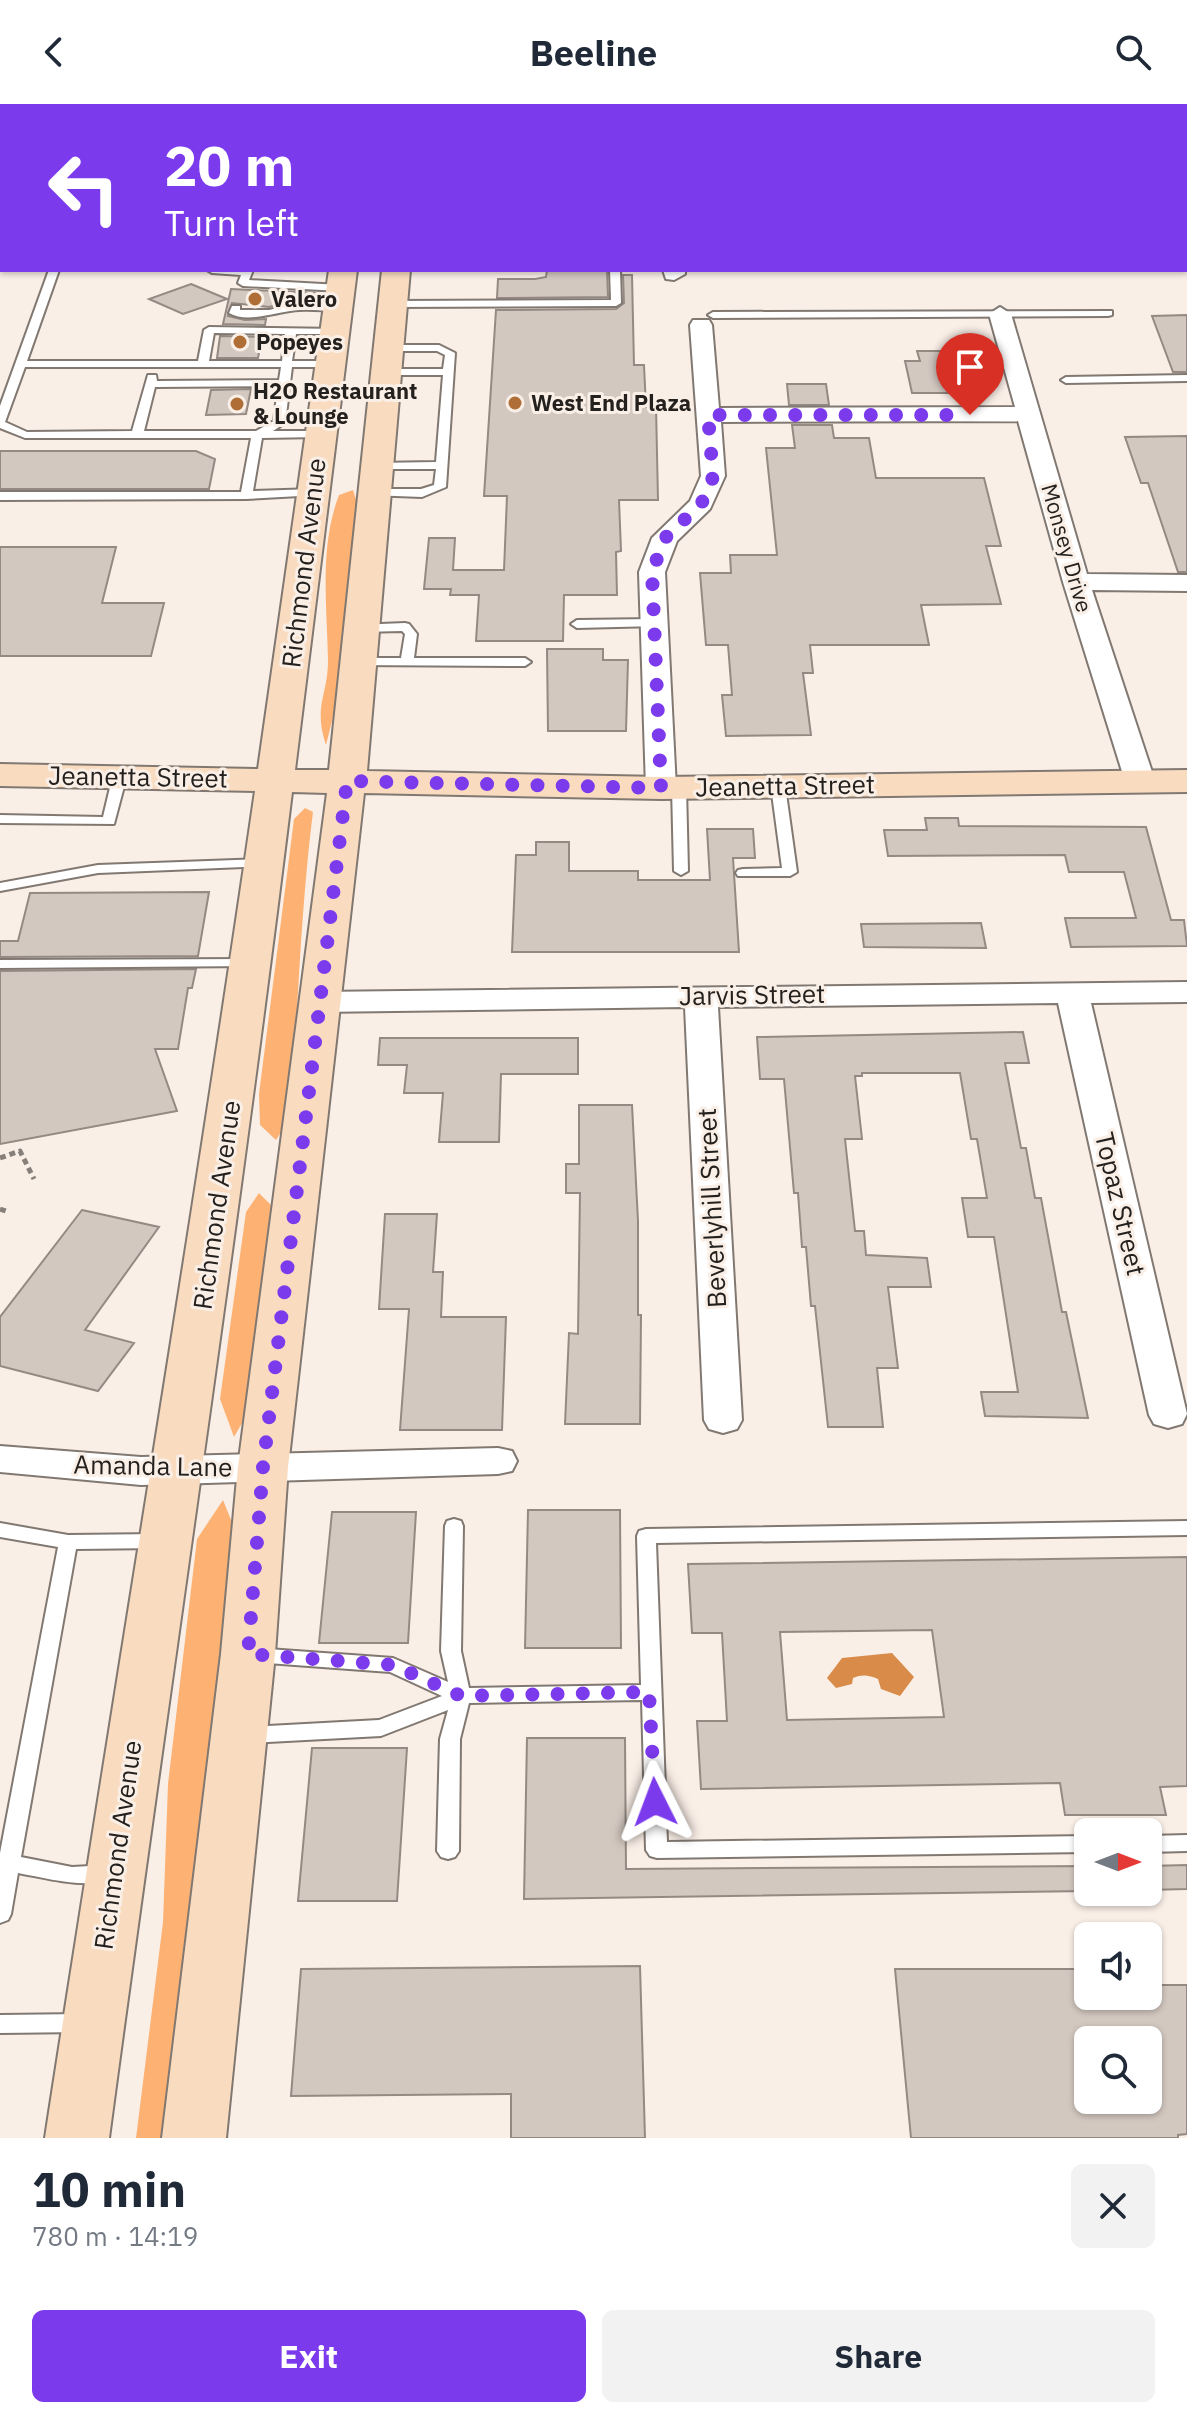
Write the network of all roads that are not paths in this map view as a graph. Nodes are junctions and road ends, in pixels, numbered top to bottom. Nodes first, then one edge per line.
1 (53, 272) edge
2 (220, 272) edge
3 (396, 272) edge
4 (615, 272) edge
5 (245, 278) edge
6 (302, 286) junction
7 (339, 299) edge
8 (393, 304) junction
9 (297, 307) junction
10 (236, 308) dead end
11 (1108, 313) dead end
12 (1000, 314) junction
13 (707, 320) joint
14 (291, 330) junction
15 (385, 360) junction
16 (156, 363) junction
17 (203, 363) junction
18 (285, 363) junction
19 (22, 364) junction
20 (330, 364) junction
21 (448, 372) junction
22 (1187, 378) edge
23 (1066, 380) dead end
24 (284, 383) junction
25 (150, 384) junction
26 (1028, 414) junction
27 (708, 415) junction
28 (0, 423) edge
29 (321, 434) junction
30 (137, 435) junction
31 (257, 435) junction
32 (442, 465) junction
33 (374, 479) junction
34 (314, 493) junction
35 (246, 495) junction
36 (0, 496) edge
37 (1076, 582) junction
38 (1187, 583) edge
39 (654, 623) junction
40 (577, 624) dead end
41 (360, 628) junction
42 (407, 661) junction
43 (357, 662) junction
44 (525, 662) dead end
45 (0, 775) edge
46 (120, 775) junction
47 (276, 779) junction
48 (347, 781) junction
49 (1140, 781) junction
50 (1187, 781) edge
51 (778, 786) junction
52 (670, 788) junction
53 (0, 819) edge
54 (266, 863) junction
55 (681, 871) dead end
56 (743, 873) dead end
57 (0, 887) edge
58 (230, 963) junction
59 (0, 964) edge
60 (1072, 992) junction
61 (1187, 992) edge
62 (701, 996) junction
63 (318, 1002) junction
64 (1168, 1415) dead end
65 (723, 1420) dead end
66 (0, 1459) edge
67 (498, 1461) dead end
68 (263, 1467) junction
69 (177, 1470) junction
70 (454, 1526) dead end
71 (1187, 1528) edge
72 (0, 1530) edge
73 (68, 1542) junction
74 (166, 1542) junction
75 (248, 1654) junction
76 (649, 1692) junction
77 (461, 1696) junction
78 (237, 1735) junction
79 (1187, 1843) edge
80 (1074, 1844) edge
81 (1162, 1844) edge
82 (448, 1851) dead end
83 (5, 1861) edge
84 (114, 1873) junction
85 (0, 1914) edge
86 (93, 2023) junction
87 (0, 2024) edge
88 (77, 2138) edge
89 (194, 2138) edge

1 - 19 lane
2 - 5 lane
3 - 8 main road
4 - 8 lane
5 - 6 lane
6 - 7 lane
6 - 9 lane
7 - 9 lane
7 - 14 lane
7 - 20 main road, Richmond Avenue
8 - 15 main road
9 - 10 lane
11 - 12 lane
12 - 13 lane
12 - 26 street, Monsey Drive
13 - 27 street
14 - 17 lane
14 - 18 lane
15 - 21 lane
15 - 21 lane
15 - 33 main road
16 - 17 lane
16 - 19 lane
16 - 25 lane
17 - 18 lane
18 - 20 lane
18 - 24 lane
19 - 28 lane
20 - 29 main road, Richmond Avenue
21 - 32 lane
22 - 23 lane
24 - 25 lane
24 - 31 lane
25 - 30 lane
26 - 27 street
26 - 37 street, Monsey Drive
27 - 39 street
28 - 30 lane
29 - 31 lane
29 - 34 main road, Richmond Avenue
30 - 31 lane
31 - 35 lane
32 - 33 lane
32 - 33 lane
33 - 41 main road
34 - 35 lane
34 - 47 main road, Richmond Avenue
35 - 36 lane
37 - 38 street
37 - 49 street, Monsey Drive
39 - 40 lane
39 - 52 street
41 - 42 lane
41 - 43 main road
42 - 43 lane
42 - 44 lane
43 - 48 main road
45 - 46 main road, Jeanetta Street
46 - 47 main road, Jeanetta Street
46 - 53 lane
47 - 48 main road, Jeanetta Street
47 - 54 main road, Richmond Avenue
48 - 52 main road, Jeanetta Street
48 - 63 main road
49 - 50 main road, Jeanetta Street
49 - 51 main road, Jeanetta Street
51 - 52 main road, Jeanetta Street
51 - 56 lane
52 - 55 lane
54 - 57 lane
54 - 58 main road, Richmond Avenue
58 - 59 lane
58 - 69 main road, Richmond Avenue
60 - 61 street, Jarvis Street
60 - 62 street, Jarvis Street
60 - 64 street, Topaz Street
62 - 63 street, Jarvis Street
62 - 65 street, Beverlyhill Street
63 - 68 main road
66 - 69 street, Amanda Lane
67 - 68 street, Amanda Lane
68 - 69 street, Amanda Lane
68 - 75 main road
69 - 74 main road, Richmond Avenue
70 - 77 lane
71 - 76 lane
72 - 73 lane
73 - 74 lane
73 - 83 lane
74 - 84 main road, Richmond Avenue
75 - 77 lane
75 - 78 main road
76 - 77 lane
76 - 80 lane
77 - 78 lane
77 - 82 lane
78 - 89 main road
79 - 81 lane
83 - 84 lane
83 - 85 lane
84 - 86 main road, Richmond Avenue
86 - 87 lane
86 - 88 main road, Richmond Avenue

